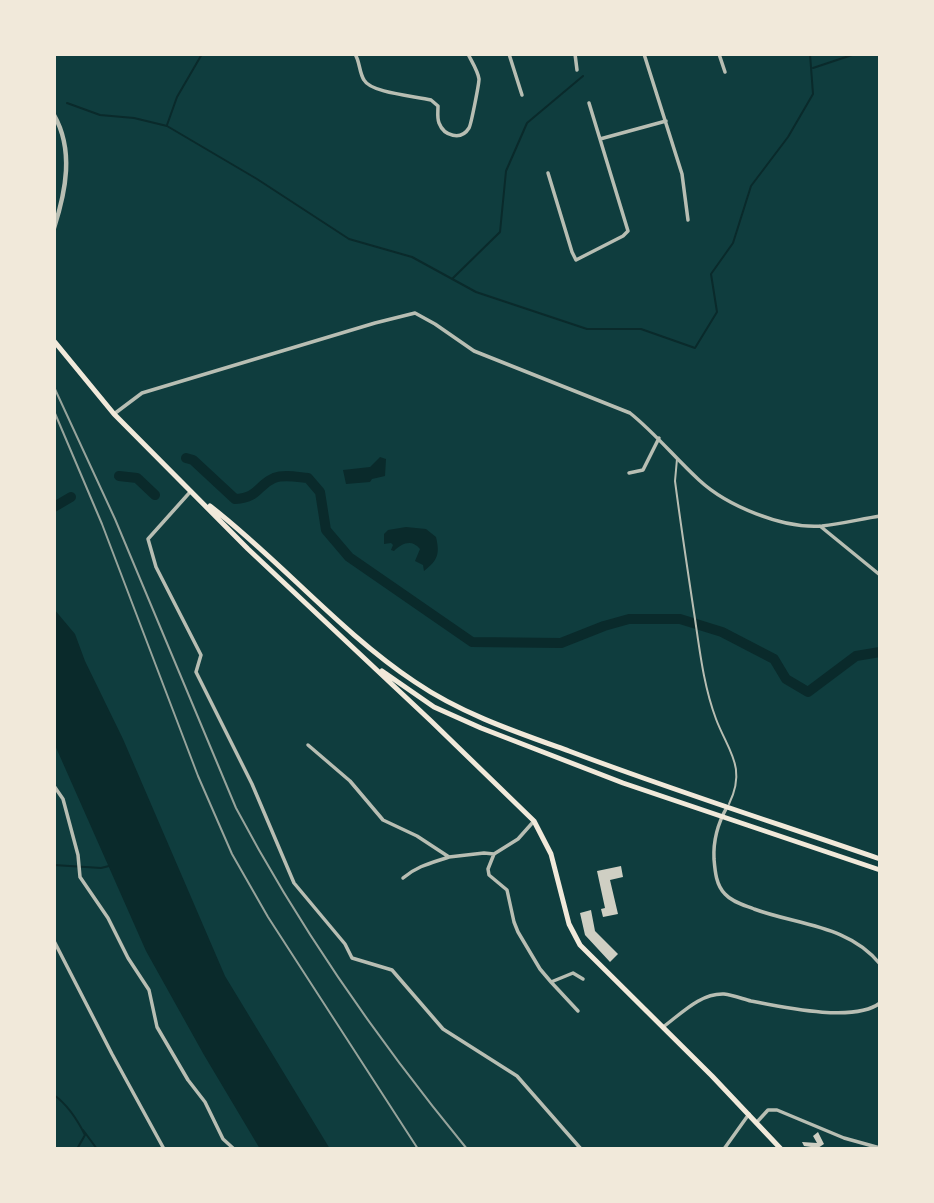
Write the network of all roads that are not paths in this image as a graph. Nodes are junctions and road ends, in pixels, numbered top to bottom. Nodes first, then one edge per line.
1 (355, 54) edge
2 (468, 54) edge
3 (509, 54) edge
4 (575, 54) edge
5 (644, 54) edge
6 (719, 54) edge
7 (577, 70) dead end
8 (725, 72) dead end
9 (522, 95) dead end
10 (589, 103) dead end
11 (54, 115) edge
12 (666, 121) junction
13 (600, 139) junction
14 (548, 173) dead end
15 (688, 220) dead end
16 (54, 228) edge
17 (54, 341) edge
18 (114, 414) junction
19 (659, 438) junction
20 (677, 458) junction
21 (629, 473) dead end
22 (192, 492) junction
23 (880, 516) edge
24 (820, 526) junction
25 (880, 575) edge
26 (362, 657) junction
27 (308, 745) dead end
28 (54, 786) edge
29 (727, 807) junction
30 (722, 817) junction
31 (534, 821) junction
32 (495, 854) junction
33 (449, 857) junction
34 (880, 859) edge
35 (880, 870) edge
36 (403, 878) dead end
37 (54, 942) edge
38 (880, 964) edge
39 (583, 979) dead end
40 (551, 982) junction
41 (880, 1003) edge
42 (578, 1011) dead end
43 (663, 1027) junction
44 (749, 1114) junction
45 (757, 1122) junction
46 (880, 1148) edge
47 (164, 1149) edge
48 (234, 1149) edge
49 (582, 1149) edge
50 (724, 1149) edge
51 (781, 1149) edge

1 - 2 street
3 - 9 street
4 - 7 street
5 - 12 street
6 - 8 street
10 - 13 street
11 - 16 street
12 - 13 street
12 - 15 street
13 - 14 street
17 - 18 main road
18 - 19 street
18 - 22 main road
19 - 20 street
19 - 21 street
20 - 24 street
20 - 29 lane
22 - 26 main road
22 - 29 main road
22 - 49 street
23 - 24 street
24 - 25 street
26 - 30 main road
26 - 31 main road
27 - 33 street
28 - 48 street
29 - 30 street
29 - 34 main road
30 - 35 main road
30 - 38 street
31 - 32 street
31 - 43 main road
32 - 33 street
32 - 40 street
33 - 36 street
37 - 47 street
39 - 40 street
40 - 42 street
41 - 43 street
43 - 44 main road
44 - 45 main road
44 - 50 street
45 - 46 street
45 - 51 main road

